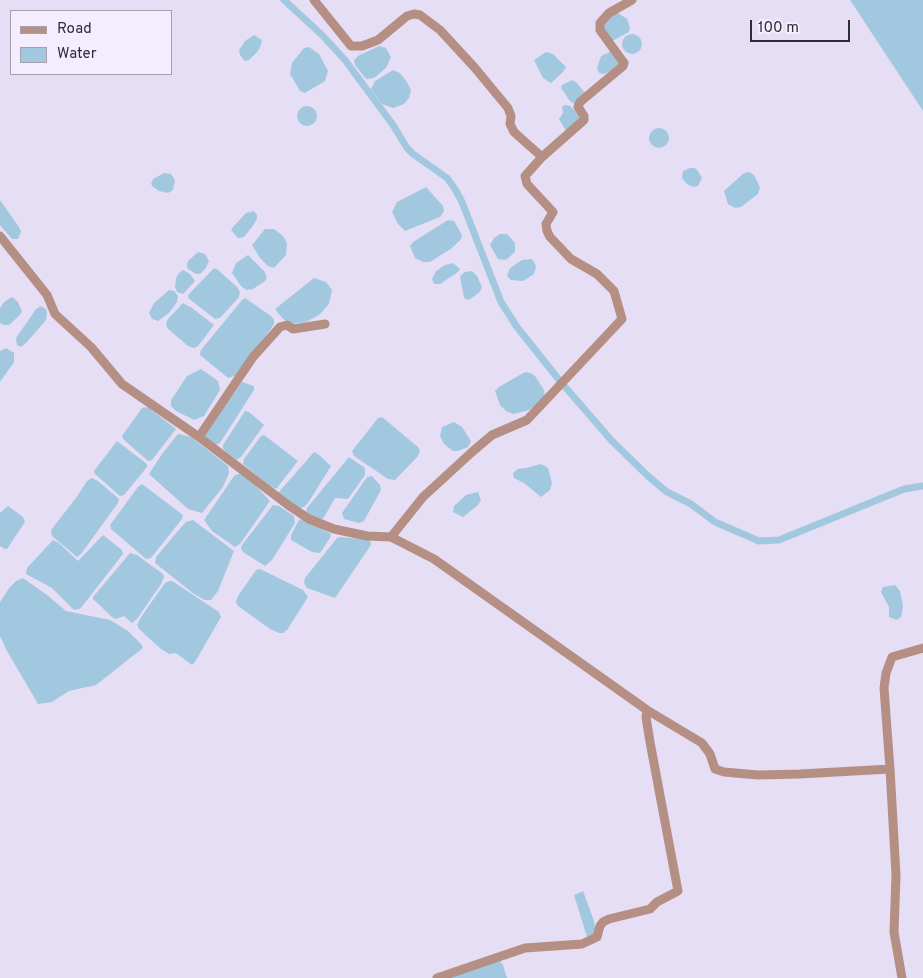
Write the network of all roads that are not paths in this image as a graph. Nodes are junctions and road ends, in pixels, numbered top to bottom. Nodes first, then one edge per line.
1 (314, 0) edge
2 (632, 0) edge
3 (542, 157) junction
4 (0, 236) edge
5 (325, 324) dead end
6 (199, 437) junction
7 (391, 537) junction
8 (923, 648) edge
9 (647, 710) junction
10 (890, 769) junction
11 (437, 978) edge
12 (902, 978) edge

1 - 3 street
2 - 3 street
3 - 7 street
4 - 6 street
5 - 6 street
6 - 7 street
7 - 9 street
8 - 10 street
9 - 10 street
9 - 11 street
10 - 12 street

